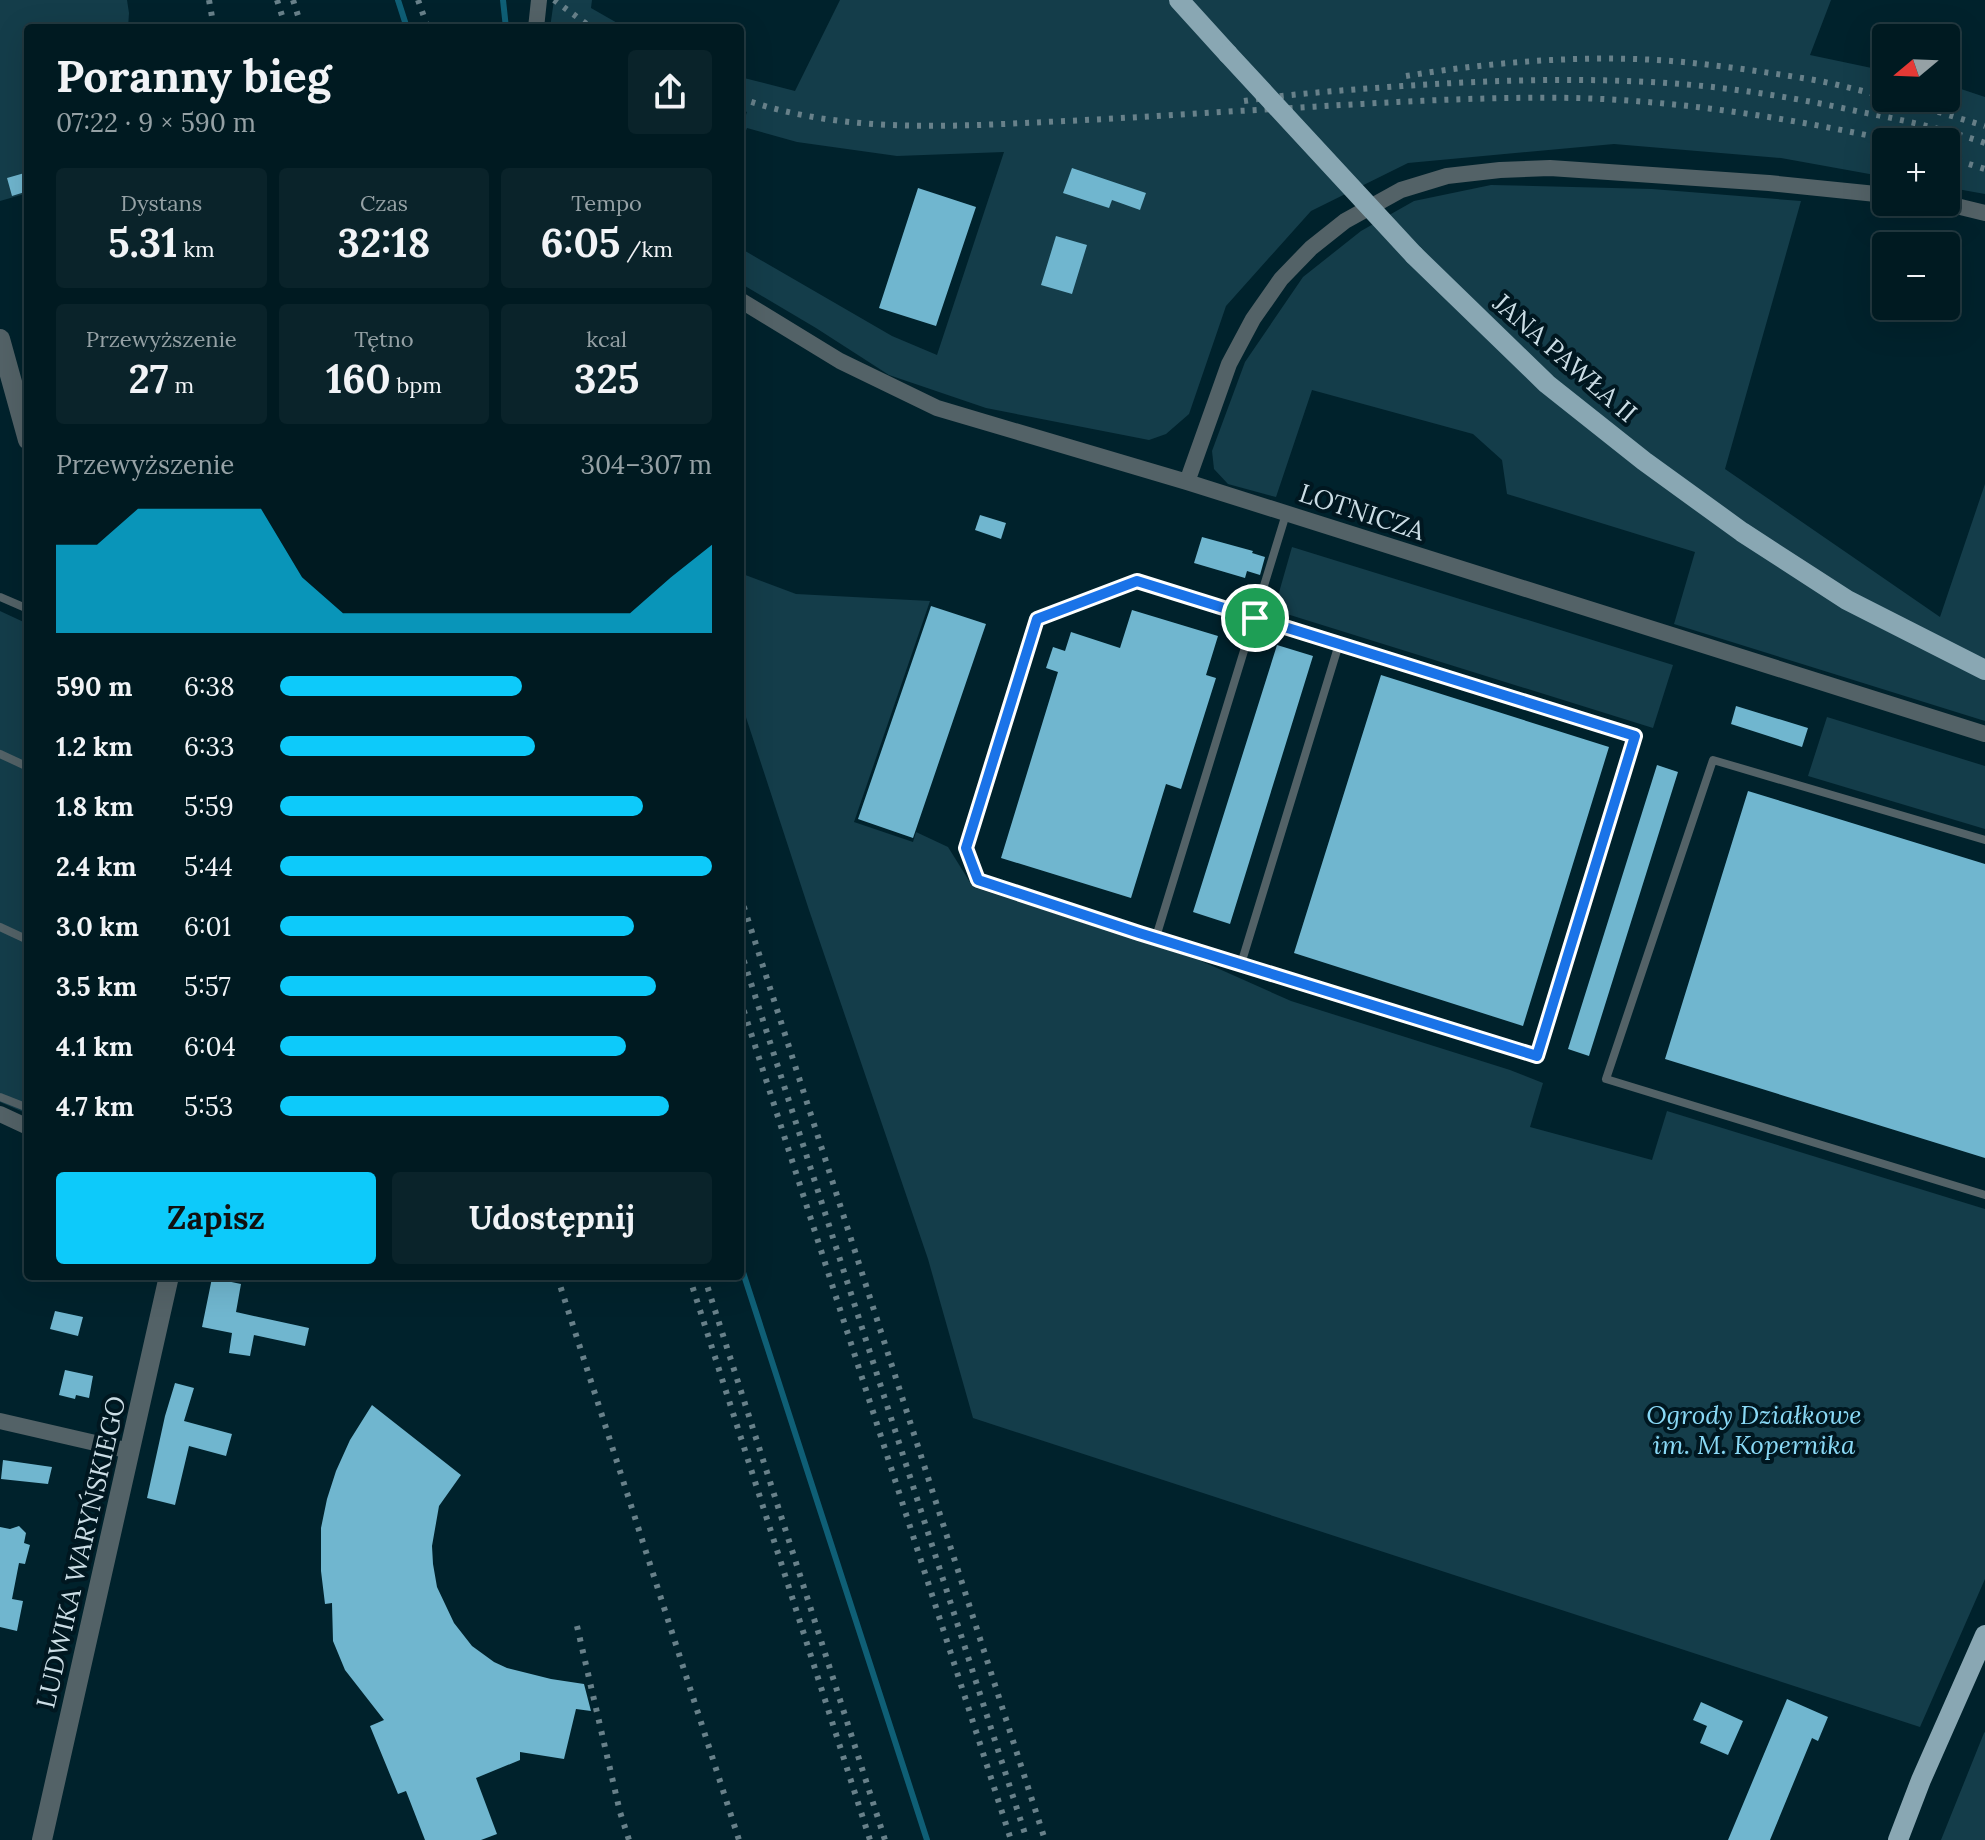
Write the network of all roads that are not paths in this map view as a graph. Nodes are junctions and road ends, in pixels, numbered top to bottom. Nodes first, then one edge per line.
1 (539, 0) edge
2 (1179, 0) edge
3 (536, 24) edge
4 (1872, 194) edge
5 (1960, 207) edge
6 (1985, 213) edge
7 (744, 302) edge
8 (0, 339) edge
9 (24, 426) edge
10 (1187, 482) junction
11 (1286, 513) junction
12 (0, 597) edge
13 (24, 607) edge
14 (1255, 618) junction
15 (1339, 644) junction
16 (1985, 670) edge
17 (1985, 734) edge
18 (0, 754) edge
19 (24, 765) edge
20 (1985, 840) edge
21 (0, 927) edge
22 (1156, 937) junction
23 (24, 938) edge
24 (1241, 964) junction
25 (0, 1097) edge
26 (24, 1106) edge
27 (0, 1114) edge
28 (24, 1125) edge
29 (1985, 1195) edge
30 (168, 1280) edge
31 (0, 1421) edge
32 (130, 1451) junction
33 (1985, 1635) edge
34 (42, 1840) edge
35 (1898, 1840) edge

1 - 3 street
2 - 16 main road, JANA PAWŁA II, bridge
4 - 10 street
5 - 6 street
7 - 10 street, LOTNICZA
8 - 9 street
10 - 11 street, LOTNICZA
11 - 14 lane
11 - 17 street, LOTNICZA
12 - 13 lane
14 - 15 lane
14 - 22 lane
14 - 22 lane
15 - 24 lane
15 - 24 lane
18 - 19 lane
20 - 29 lane
21 - 23 lane
22 - 24 lane
25 - 26 lane
27 - 28 street
30 - 32 street, LUDWIKA WARYŃSKIEGO
31 - 32 street
32 - 34 street, LUDWIKA WARYŃSKIEGO
33 - 35 main road

